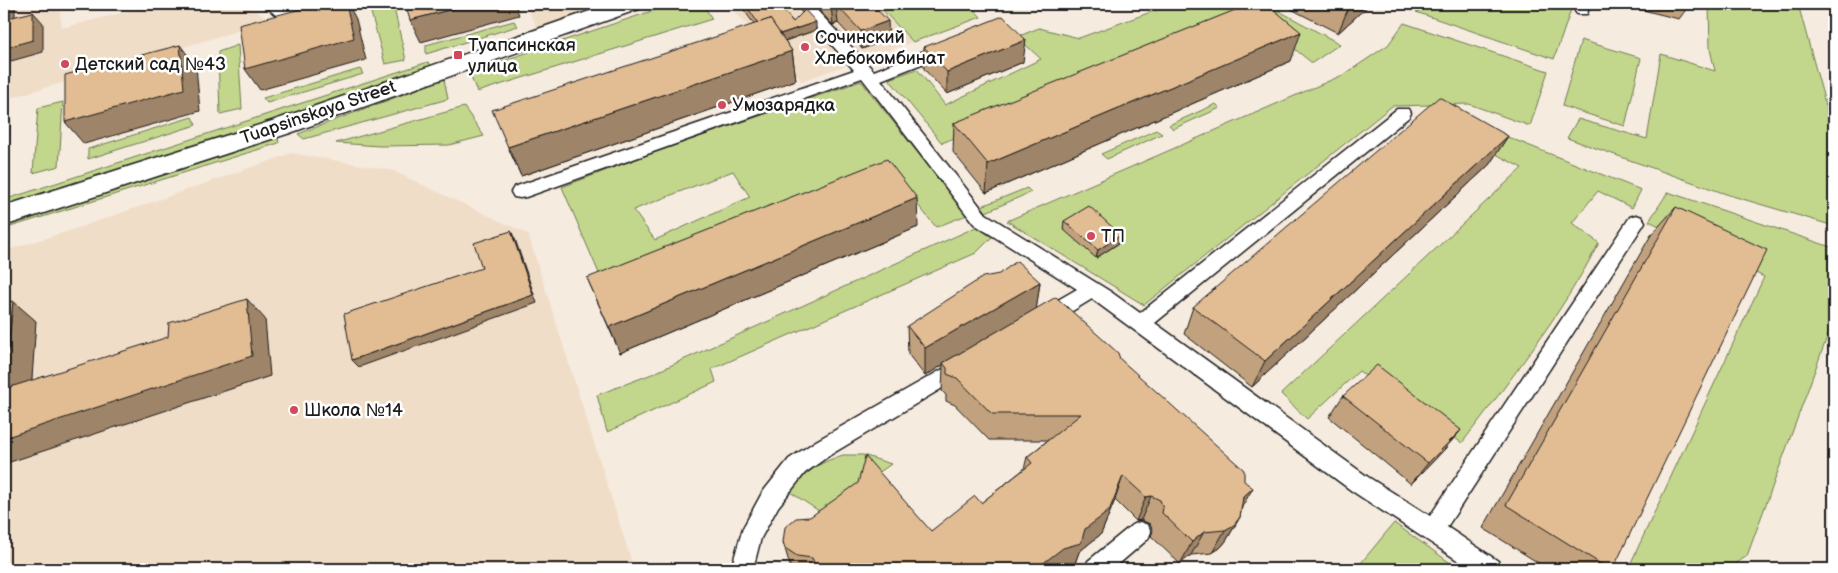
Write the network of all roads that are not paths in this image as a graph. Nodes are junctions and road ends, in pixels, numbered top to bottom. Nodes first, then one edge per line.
1 (276, 4) edge
2 (631, 4) edge
3 (803, 4) edge
4 (299, 18) edge
5 (959, 43) edge
6 (868, 75) junction
7 (1403, 113) dead end
8 (520, 192) dead end
9 (4, 216) edge
10 (1636, 222) dead end
11 (1092, 290) junction
12 (1139, 325) junction
13 (1025, 329) edge
14 (983, 354) edge
15 (1434, 530) junction
16 (1140, 532) dead end
17 (742, 569) edge
18 (1096, 569) edge
19 (1490, 569) edge

1 - 4 street
2 - 9 street, Tuapsinskaya Street
3 - 6 lane
5 - 6 lane
6 - 8 lane
6 - 11 lane
7 - 12 lane
10 - 15 lane
11 - 12 lane
11 - 13 lane
12 - 15 lane
14 - 17 lane
15 - 19 lane
16 - 18 lane

